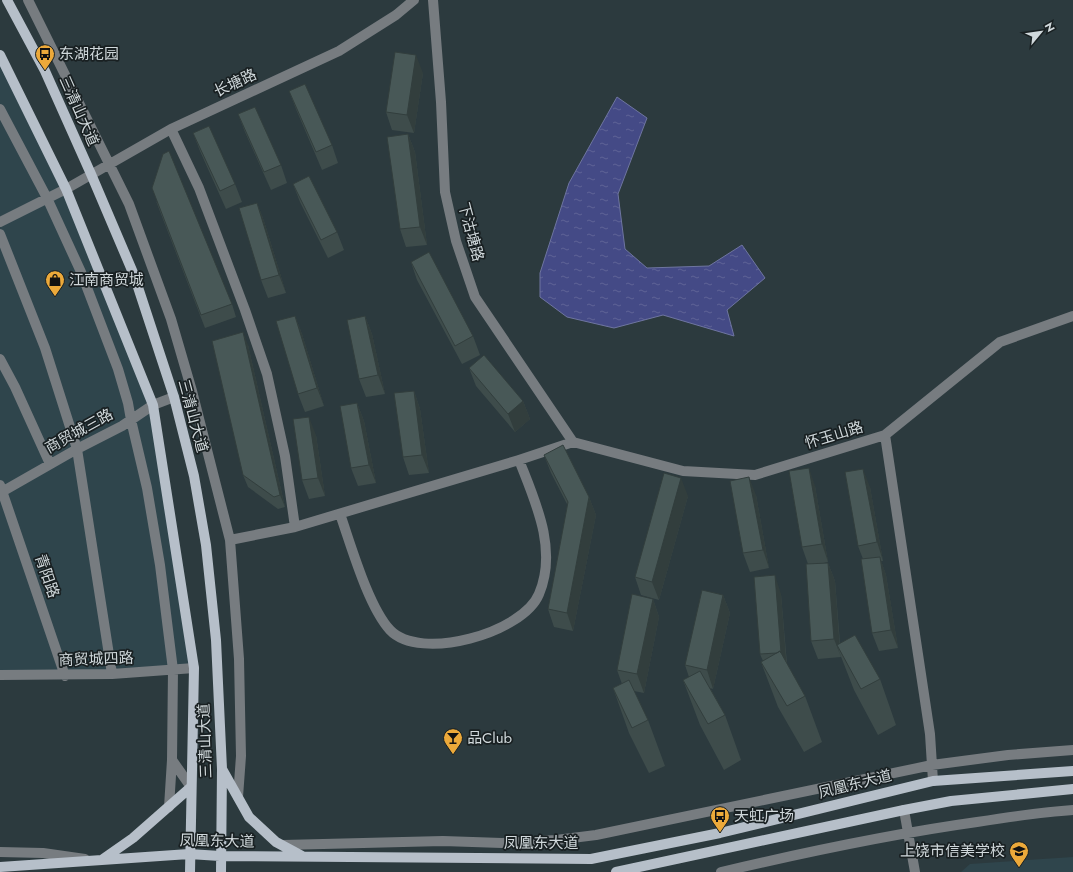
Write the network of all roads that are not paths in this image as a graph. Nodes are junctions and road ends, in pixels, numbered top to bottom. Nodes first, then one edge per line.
1 (6, 0) edge
2 (28, 0) edge
3 (414, 0) edge
4 (433, 0) edge
5 (0, 55) edge
6 (0, 109) edge
7 (171, 129) junction
8 (109, 164) junction
9 (91, 174) junction
10 (66, 189) junction
11 (48, 198) junction
12 (0, 222) edge
13 (0, 234) edge
14 (1073, 316) edge
15 (0, 359) edge
16 (174, 396) junction
17 (154, 405) junction
18 (130, 420) junction
19 (885, 435) junction
20 (573, 442) junction
21 (77, 449) junction
22 (519, 460) junction
23 (50, 464) junction
24 (1, 490) edge
25 (340, 514) junction
26 (296, 527) junction
27 (230, 540) junction
28 (194, 668) junction
29 (174, 670) junction
30 (0, 674) edge
31 (112, 674) junction
32 (65, 676) junction
33 (1073, 750) edge
34 (172, 760) junction
35 (932, 766) junction
36 (222, 769) junction
37 (1073, 771) edge
38 (933, 781) junction
39 (191, 787) junction
40 (1073, 789) edge
41 (238, 797) junction
42 (169, 807) junction
43 (904, 810) junction
44 (1073, 810) edge
45 (907, 832) junction
46 (283, 845) junction
47 (0, 852) edge
48 (189, 854) junction
49 (220, 856) junction
50 (304, 857) junction
51 (99, 860) junction
52 (0, 867) edge
53 (190, 872) edge
54 (221, 872) edge
55 (616, 872) edge
56 (721, 872) edge
57 (915, 872) edge

1 - 9 main road, 三清山大道
2 - 8 street
3 - 7 street, 长塘路
4 - 20 street, 下沽塘路
5 - 10 main road, 三清山大道
6 - 11 street
7 - 8 street, 长塘路
7 - 26 street
8 - 9 street, 长塘路
8 - 27 street
9 - 10 street, 长塘路
9 - 16 main road, 三清山大道
10 - 11 street, 长塘路
10 - 17 main road, 三清山大道
11 - 12 street, 长塘路
11 - 18 street
13 - 21 street
14 - 19 street, 怀玉山路
15 - 23 street
16 - 17 street, 商贸城三路
16 - 36 main road, 三清山大道
17 - 18 street, 商贸城三路
17 - 28 main road, 三清山大道
18 - 21 street, 商贸城三路
18 - 29 street
19 - 20 street, 怀玉山路
19 - 35 street
20 - 22 street
21 - 23 street, 商贸城三路
21 - 31 street
22 - 25 street
22 - 25 street
23 - 24 street, 商贸城三路
24 - 32 street, 青阳路
25 - 26 street
26 - 27 street
27 - 41 street
28 - 29 street, 商贸城四路
28 - 39 main road, 三清山大道
29 - 31 street, 商贸城四路
29 - 34 street
30 - 32 street, 商贸城四路
31 - 32 street, 商贸城四路
33 - 35 street
34 - 39 street
34 - 42 street
35 - 38 street
35 - 46 street
36 - 41 main road
36 - 49 main road, 三清山大道
37 - 38 main road, 凤凰东大道
38 - 50 main road, 凤凰东大道
39 - 42 main road
39 - 48 main road, 三清山大道
40 - 43 main road
41 - 46 main road
42 - 51 main road
43 - 45 street
43 - 55 main road
44 - 45 street
45 - 56 street
45 - 57 street
46 - 50 main road
47 - 51 street
48 - 49 main road, 凤凰东大道
48 - 51 main road, 凤凰东大道
48 - 53 main road, 三清山大道
49 - 50 main road, 凤凰东大道
49 - 54 main road, 三清山大道
51 - 52 main road, 凤凰东大道

